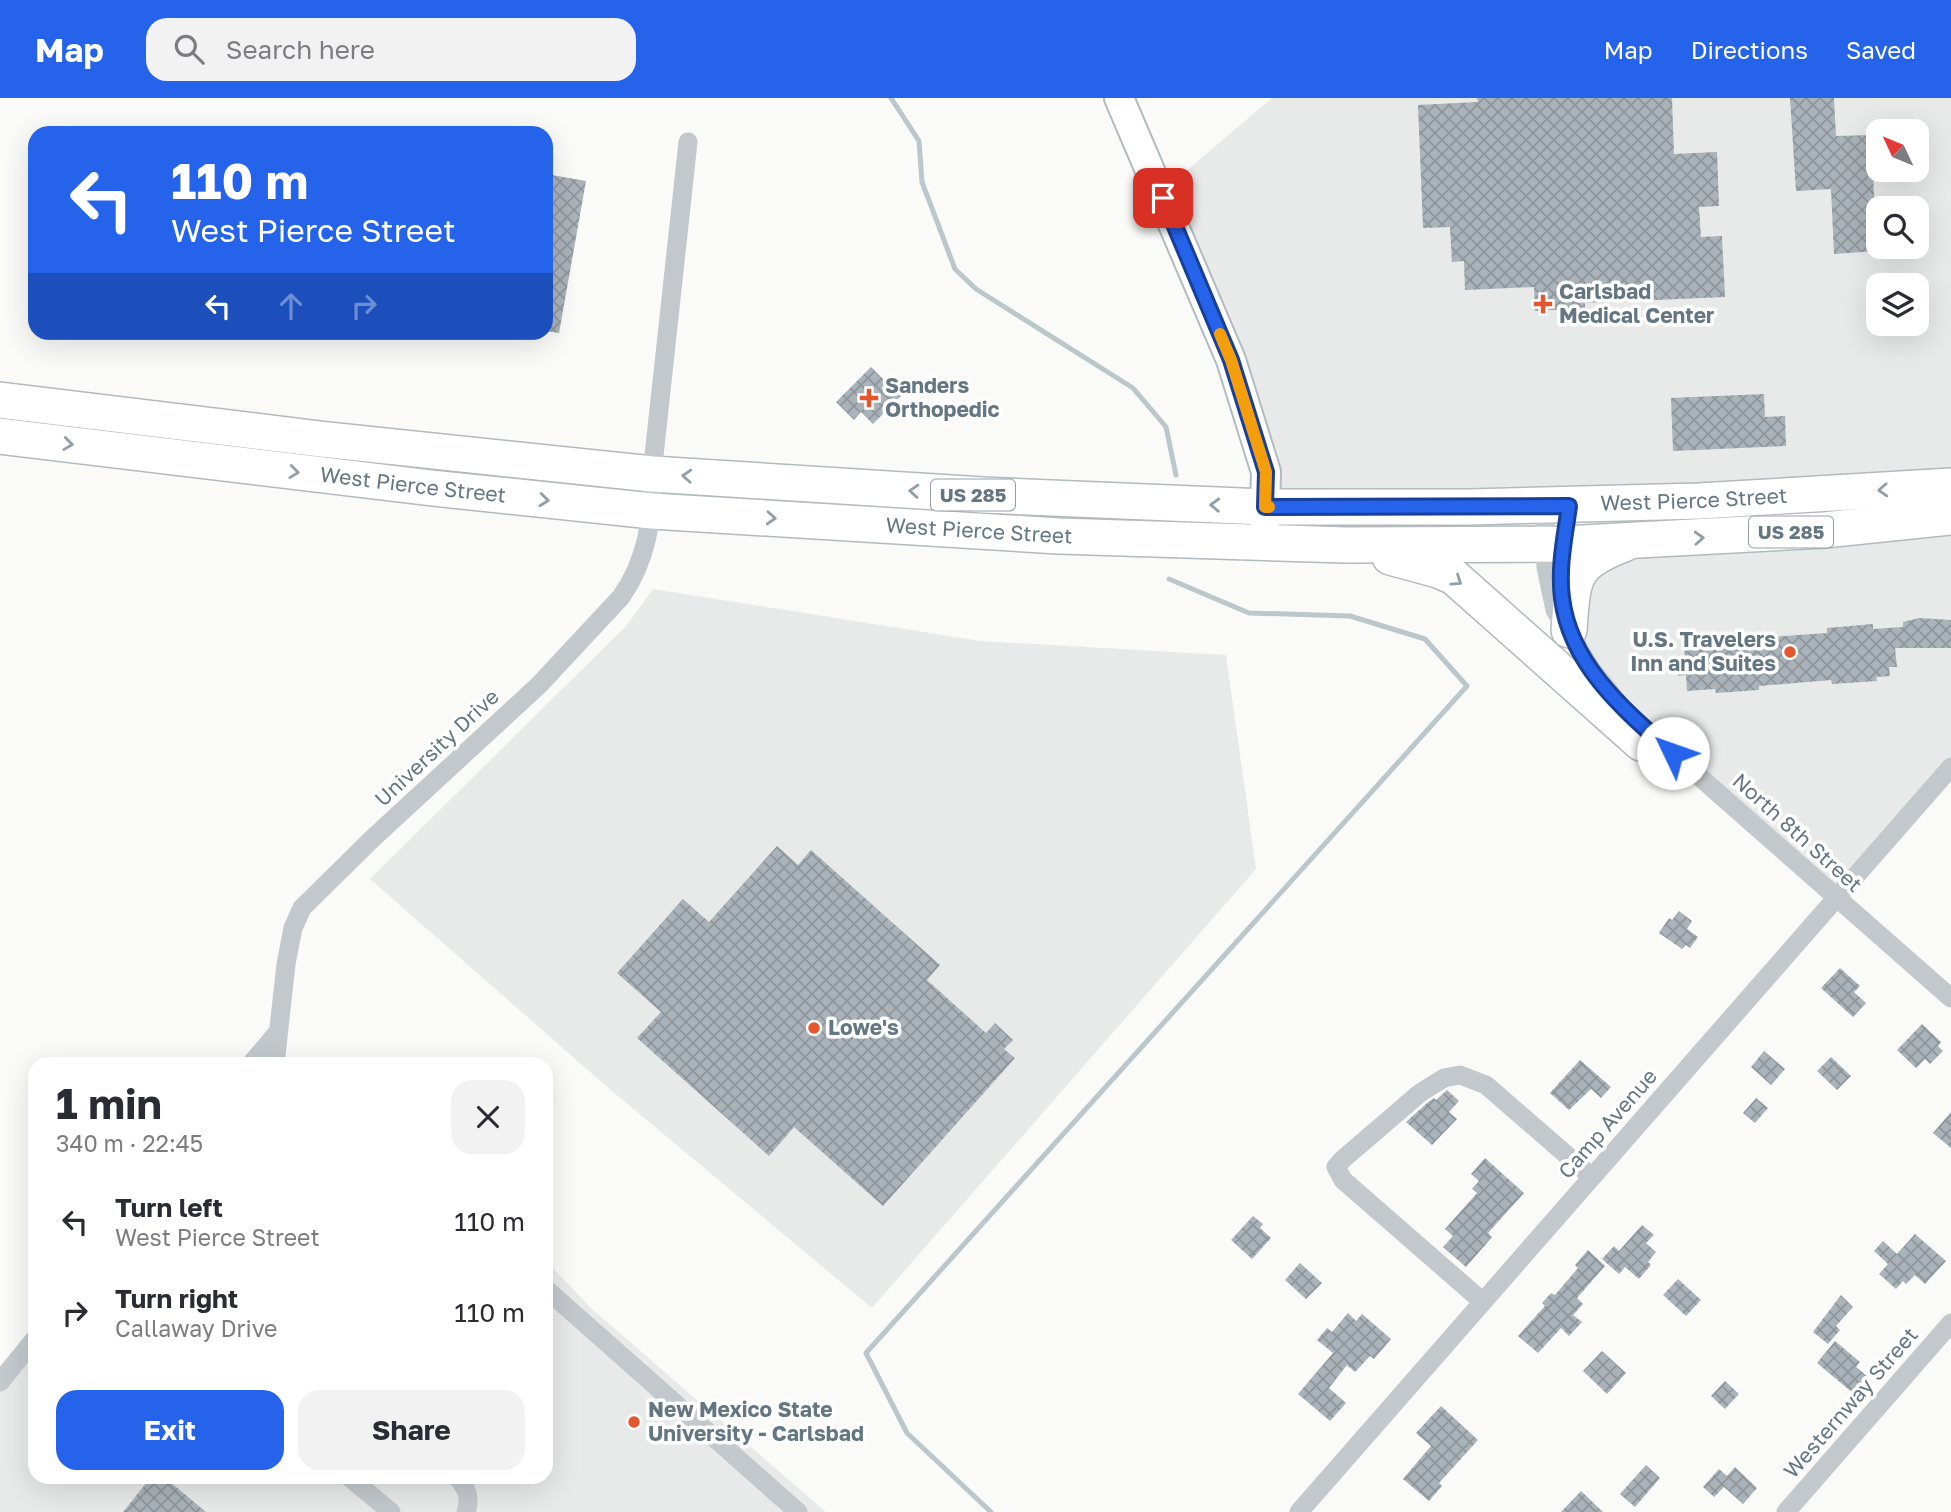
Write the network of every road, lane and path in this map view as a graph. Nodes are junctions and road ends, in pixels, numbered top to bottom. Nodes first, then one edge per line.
1 (1119, 98) edge
2 (688, 142) dead end
3 (7, 401) edge
4 (5, 436) edge
5 (652, 474) junction
6 (1951, 485) edge
7 (1557, 506) junction
8 (1265, 507) junction
9 (653, 511) junction
10 (1951, 517) edge
11 (1264, 541) junction
12 (1631, 541) junction
13 (1554, 544) junction
14 (1346, 545) junction
15 (1569, 630) junction
16 (1673, 753) junction
17 (1951, 767) edge
18 (1835, 898) junction
19 (1951, 998) edge
20 (278, 1032) junction
21 (257, 1057) edge
22 (276, 1057) edge
23 (1592, 1177) junction
24 (553, 1295) edge
25 (1483, 1302) junction
26 (1951, 1323) edge
27 (28, 1348) edge
28 (0, 1382) edge
29 (357, 1484) edge
30 (463, 1484) edge
31 (391, 1512) edge
32 (466, 1512) edge
33 (798, 1512) edge
34 (1299, 1512) edge
35 (1786, 1512) edge

1 - 8 street
2 - 5 street, University Drive
3 - 4 highway, West Pierce Street
3 - 5 highway, West Pierce Street / US 285
4 -> 9 highway, West Pierce Street / US 285
8 -> 5 highway, West Pierce Street / US 285
5 - 9 street, University Drive
6 -> 7 highway, West Pierce Street / US 285
7 - 8 highway, West Pierce Street / US 285
7 - 13 street, North 8th Street
8 - 11 street
9 -> 11 highway, West Pierce Street / US 285
9 - 20 street, University Drive
12 -> 10 highway, West Pierce Street / US 285
11 - 14 highway, West Pierce Street / US 285
12 - 13 highway, West Pierce Street / US 285
12 - 15 highway
13 - 14 highway, West Pierce Street / US 285
13 - 15 street, North 8th Street
14 -> 16 highway
15 - 16 street, North 8th Street
16 - 18 street, North 8th Street
17 - 18 street, Camp Avenue
18 - 19 street, North 8th Street
18 - 23 street, Camp Avenue
20 - 21 street
20 - 22 street, University Drive
23 - 25 street, Camp Avenue
23 - 25 street
24 - 33 street
25 - 34 street, Camp Avenue
26 - 35 street, Westernway Street
27 - 28 street
29 - 31 street
30 - 32 street

